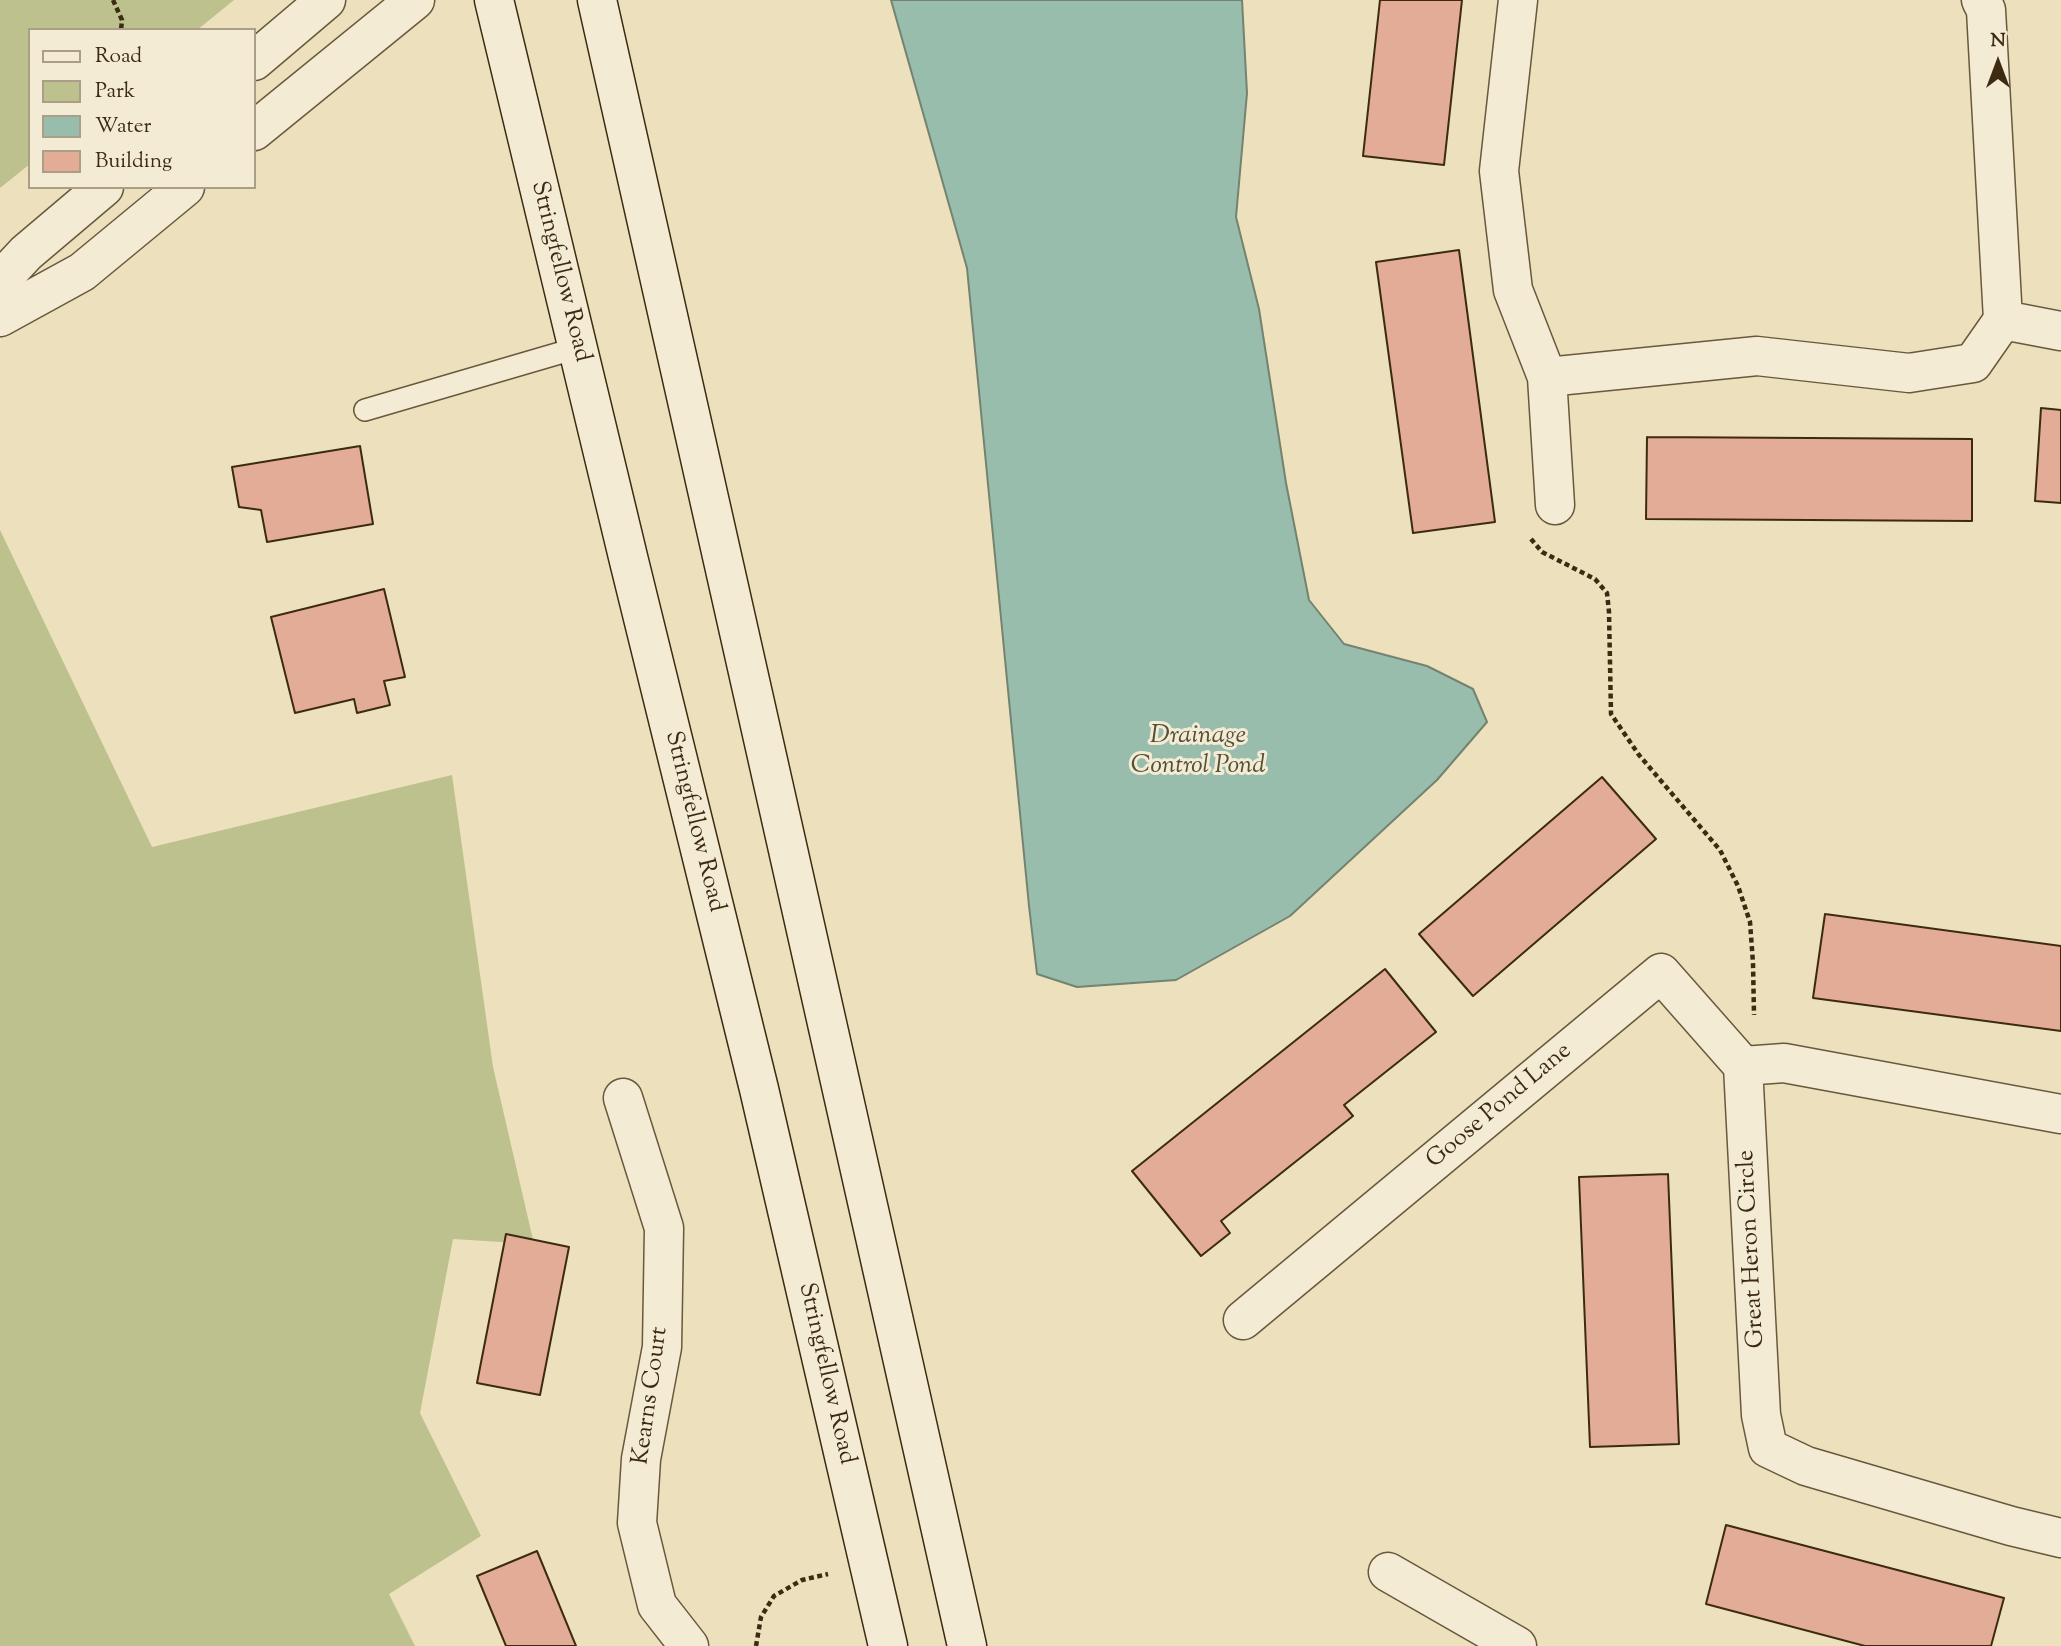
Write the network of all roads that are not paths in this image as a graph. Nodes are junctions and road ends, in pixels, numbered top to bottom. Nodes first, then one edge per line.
1 (326, 0) edge
2 (415, 0) edge
3 (494, 0) edge
4 (597, 0) edge
5 (1518, 0) edge
6 (1981, 0) edge
7 (256, 59) edge
8 (256, 129) edge
9 (102, 189) edge
10 (183, 189) edge
11 (0, 281) edge
12 (0, 317) edge
13 (2003, 320) junction
14 (2061, 331) edge
15 (577, 348) junction
16 (1547, 377) junction
17 (365, 410) dead end
18 (1555, 505) dead end
19 (1735, 1056) junction
20 (623, 1098) dead end
21 (2061, 1114) edge
22 (1243, 1321) dead end
23 (2061, 1538) edge
24 (1388, 1572) dead end
25 (689, 1646) edge
26 (888, 1646) edge
27 (967, 1646) edge
28 (1517, 1646) edge

1 - 7 street
2 - 8 street
3 - 15 street, Stringfellow Road
4 - 27 street
5 - 16 street
6 - 13 street
9 - 11 street
10 - 12 street
13 - 14 street
13 - 16 street
15 - 17 lane
15 - 26 street, Stringfellow Road
16 - 18 street
19 - 21 street
19 - 22 street, Goose Pond Lane
19 - 23 street, Great Heron Circle
20 - 25 street, Kearns Court
24 - 28 street

